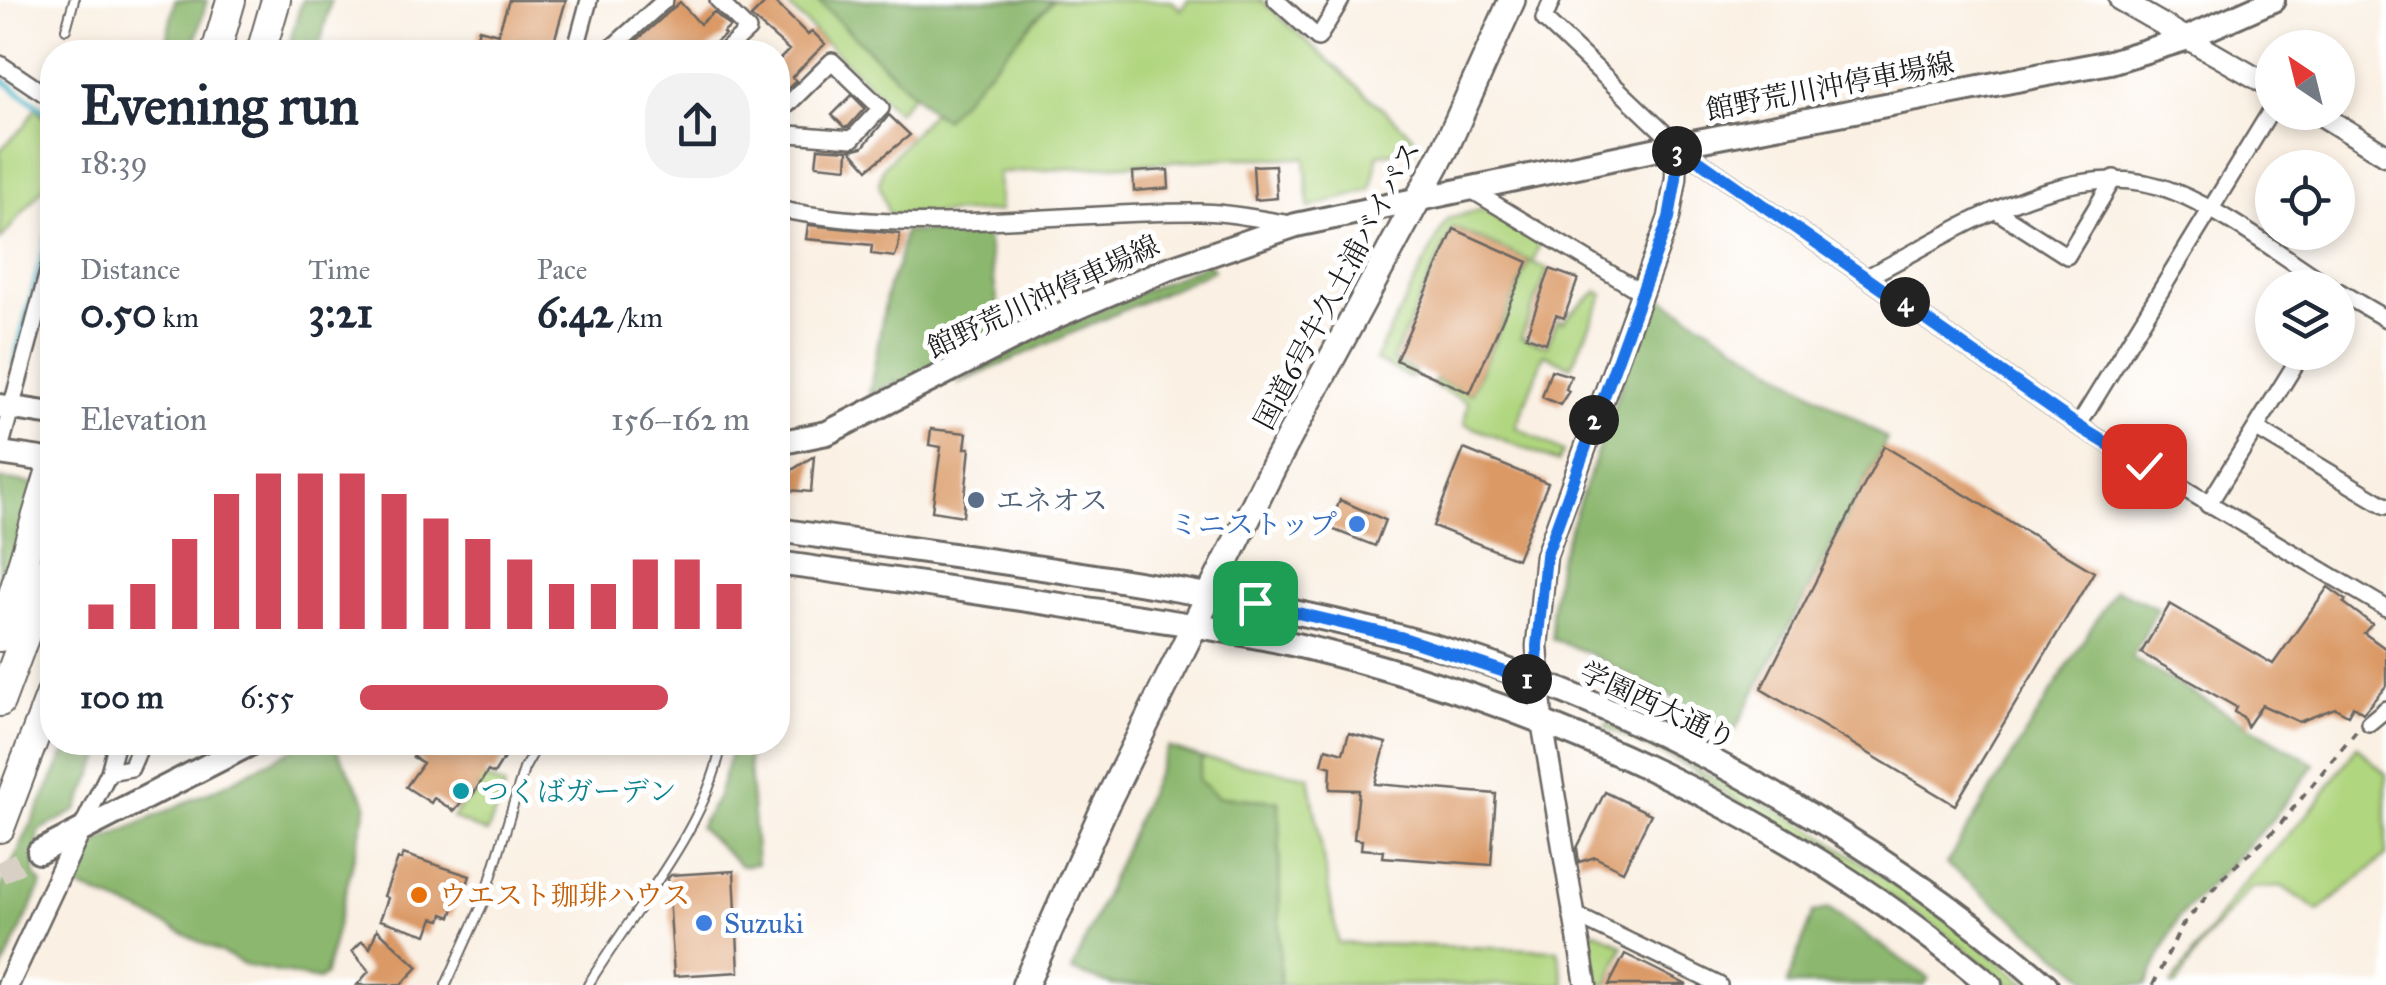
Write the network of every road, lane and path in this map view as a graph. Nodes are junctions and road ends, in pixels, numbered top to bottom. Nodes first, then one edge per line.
1 (74, 0) edge
2 (231, 0) edge
3 (276, 0) edge
4 (590, 0) edge
5 (665, 0) edge
6 (718, 0) edge
7 (1276, 0) edge
8 (1341, 0) edge
9 (1552, 0) edge
10 (2120, 0) edge
11 (2273, 0) edge
12 (1525, 7) edge
13 (66, 29) dead end
14 (219, 40) edge
15 (264, 40) edge
16 (580, 40) edge
17 (621, 40) edge
18 (737, 40) edge
19 (2185, 40) junction
20 (0, 64) edge
21 (2255, 78) edge
22 (40, 91) edge
23 (790, 102) edge
24 (2260, 130) edge
25 (2345, 130) edge
26 (790, 134) edge
27 (1677, 145) junction
28 (2386, 155) edge
29 (2114, 178) junction
30 (1468, 188) junction
31 (1420, 198) junction
32 (790, 211) edge
33 (1998, 212) junction
34 (2211, 212) junction
35 (1296, 225) junction
36 (2304, 270) edge
37 (1869, 276) junction
38 (1641, 292) junction
39 (40, 301) edge
40 (2355, 301) edge
41 (35, 319) junction
42 (2386, 319) edge
43 (40, 320) edge
44 (2292, 370) edge
45 (6, 407) edge
46 (40, 412) edge
47 (2078, 426) junction
48 (2257, 429) junction
49 (790, 441) edge
50 (0, 451) edge
51 (40, 460) edge
52 (40, 488) edge
53 (2208, 505) junction
54 (2386, 506) edge
55 (790, 532) edge
56 (790, 565) edge
57 (40, 594) edge
58 (1210, 595) junction
59 (2386, 608) edge
60 (1195, 625) junction
61 (0, 637) edge
62 (1538, 683) junction
63 (0, 702) edge
64 (2386, 709) edge
65 (1542, 721) junction
66 (2369, 723) joint
67 (40, 724) edge
68 (40, 747) edge
69 (113, 755) edge
70 (136, 755) edge
71 (228, 755) edge
72 (532, 755) edge
73 (720, 755) edge
74 (108, 772) junction
75 (12, 800) junction
76 (0, 828) edge
77 (80, 830) junction
78 (39, 852) tunnel mouth
79 (1572, 913) junction
80 (8, 985) edge
81 (446, 985) edge
82 (588, 985) edge
83 (1025, 985) edge
84 (1586, 985) edge
85 (1719, 985) edge
86 (1990, 985) edge
87 (2046, 985) edge
88 (2152, 985) edge

1 - 13 lane
2 - 14 highway
3 - 15 highway
4 - 16 street
5 - 17 street
6 - 18 street
7 - 8 street
9 - 12 street
10 - 19 street
11 - 19 main road, 館野荒川沖停車場線
12 - 27 street
12 - 31 highway, 国道6号牛久土浦バイパス
19 - 21 street
19 - 27 main road, 館野荒川沖停車場線
20 - 22 street
23 - 26 street
24 - 34 street
25 - 28 street
27 - 30 main road, 館野荒川沖停車場線
27 - 37 street
27 - 38 street
29 - 33 street
29 - 33 street
29 - 34 street
30 - 31 main road, 館野荒川沖停車場線
30 - 38 street
31 - 35 main road, 館野荒川沖停車場線
31 - 58 highway, 国道6号牛久土浦バイパス
32 - 35 street
33 - 37 street
34 - 36 street
34 - 47 street
35 - 49 main road, 館野荒川沖停車場線
37 - 47 street
38 - 62 street
39 - 41 street
40 - 42 street
41 - 43 street
41 - 45 street
44 - 48 street
45 - 46 main road
45 - 50 street
47 - 53 street
48 - 53 street
48 - 54 street
50 - 51 main road
52 - 61 highway
53 - 59 street
55 - 58 main road, 学園西大通り
56 - 60 main road
57 - 63 highway
58 - 60 highway, 国道6号牛久土浦バイパス
58 - 62 main road, 学園西大通り
60 - 65 main road
60 - 83 highway
62 - 65 street
62 - 87 main road, 学園西大通り
64 - 66 street
65 - 79 street
65 - 86 main road
66 - 88 path
67 - 75 highway
68 - 75 highway
69 - 74 street
70 - 74 street
71 - 77 main road
72 - 81 lane
73 - 82 lane
74 - 77 street
75 - 76 highway
77 - 78 main road
77 - 80 street
79 - 84 street
79 - 85 street

